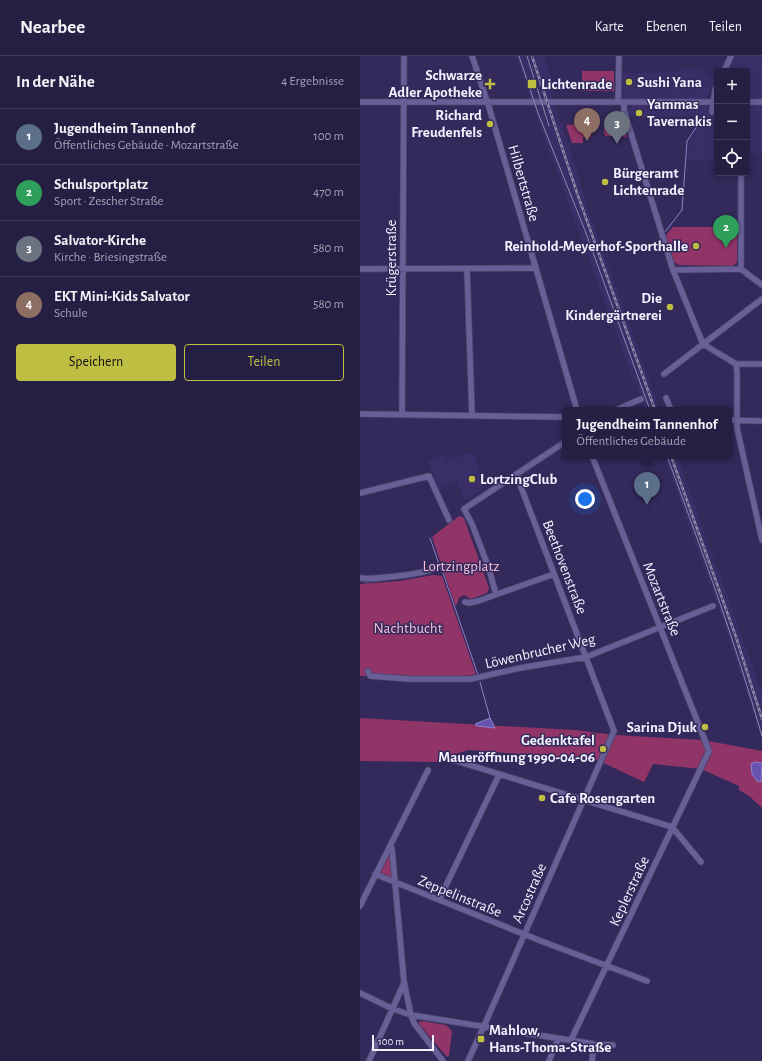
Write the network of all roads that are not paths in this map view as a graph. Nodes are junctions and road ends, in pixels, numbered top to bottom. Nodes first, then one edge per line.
1 (404, 56) edge
2 (472, 56) edge
3 (619, 56) edge
4 (731, 56) edge
5 (725, 68) edge
6 (360, 102) edge
7 (404, 102) junction
8 (487, 102) junction
9 (621, 102) junction
10 (714, 102) edge
11 (750, 102) edge
12 (762, 102) edge
13 (714, 104) edge
14 (712, 112) dead end
15 (741, 176) edge
16 (536, 268) junction
17 (360, 269) edge
18 (403, 269) junction
19 (467, 269) junction
20 (741, 269) junction
21 (673, 270) junction
22 (762, 285) edge
23 (762, 299) edge
24 (703, 344) junction
25 (736, 364) junction
26 (762, 364) edge
27 (664, 374) dead end
28 (666, 398) dead end
29 (641, 399) dead end
30 (576, 407) edge
31 (623, 407) edge
32 (670, 407) edge
33 (360, 414) edge
34 (402, 414) junction
35 (472, 415) junction
36 (562, 417) edge
37 (732, 420) edge
38 (736, 420) junction
39 (762, 420) edge
40 (562, 444) edge
41 (593, 459) edge
42 (516, 474) junction
43 (360, 493) edge
44 (449, 520) dead end
45 (762, 540) edge
46 (435, 568) dead end
47 (554, 574) junction
48 (361, 579) edge
49 (496, 594) junction
50 (465, 602) dead end
51 (713, 606) dead end
52 (660, 627) junction
53 (586, 656) junction
54 (368, 671) dead end
55 (612, 735) joint
56 (709, 751) joint
57 (450, 759) dead end
58 (428, 770) dead end
59 (499, 775) junction
60 (584, 800) junction
61 (672, 827) junction
62 (390, 846) junction
63 (701, 862) dead end
64 (375, 874) junction
65 (394, 883) junction
66 (439, 900) junction
67 (360, 906) edge
68 (524, 934) junction
69 (606, 966) junction
70 (648, 981) dead end
71 (404, 982) junction
72 (360, 993) edge
73 (393, 1009) junction
74 (411, 1015) junction
75 (484, 1026) junction
76 (558, 1039) junction
77 (571, 1040) junction
78 (594, 1044) junction
79 (613, 1045) dead end
80 (369, 1061) edge
81 (443, 1061) edge
82 (468, 1061) edge
83 (549, 1061) edge
84 (592, 1061) edge

1 - 7 street, Krügerstraße
2 - 8 street, Hilbertstraße
3 - 9 street
4 - 5 street
6 - 7 street
7 - 8 street
7 - 18 street, Krügerstraße
8 - 9 street
8 - 16 street, Hilbertstraße
9 - 10 street
9 - 21 street
11 - 12 street
13 - 14 street
15 - 20 street
16 - 19 street
16 - 30 street, Hilbertstraße
17 - 18 street
18 - 19 street
18 - 34 street, Krügerstraße
19 - 35 street
20 - 21 street
20 - 22 street
21 - 24 street
23 - 24 street
24 - 25 street
24 - 27 street
25 - 26 street
25 - 38 street
28 - 32 street
29 - 31 street
33 - 34 street
34 - 35 street
35 - 36 street
37 - 38 street
38 - 39 street
38 - 45 street
40 - 42 street
41 - 52 street, Mozartstraße
42 - 47 street, Beethovenstraße
42 - 49 street
43 - 44 street
46 - 48 street
47 - 49 street
47 - 53 street, Beethovenstraße
49 - 50 street
51 - 52 street, Löwenbrucher Weg
52 - 53 street, Löwenbrucher Weg
52 - 56 street, Mozartstraße
53 - 54 street, Löwenbrucher Weg
53 - 55 street, Beethovenstraße
55 - 60 street, Arcostraße
56 - 61 street, Keplerstraße
57 - 59 street
58 - 62 street
59 - 60 street
59 - 66 street
60 - 61 street
60 - 68 street, Arcostraße
61 - 63 street
61 - 69 street, Keplerstraße
62 - 64 street
62 - 65 street
64 - 65 street, Zeppelinstraße
64 - 67 street
65 - 66 street, Zeppelinstraße
65 - 71 street
66 - 68 street, Zeppelinstraße
68 - 69 street, Zeppelinstraße
68 - 75 street, Arcostraße
69 - 70 street, Zeppelinstraße
69 - 77 street, Keplerstraße
71 - 73 street
71 - 74 street
72 - 73 street
73 - 74 street
73 - 80 street
74 - 75 street
74 - 81 street
75 - 76 street
75 - 82 street, Arcostraße
76 - 77 street
76 - 83 street
77 - 78 street
78 - 79 street
78 - 84 street

